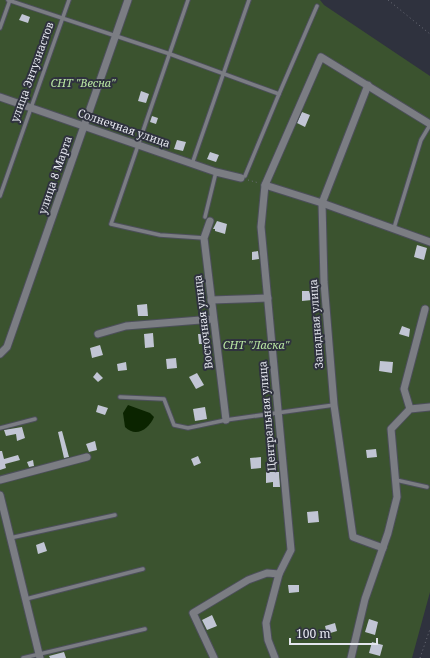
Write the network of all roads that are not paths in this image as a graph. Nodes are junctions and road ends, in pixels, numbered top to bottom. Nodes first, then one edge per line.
1 (9, 0) edge
2 (69, 0) edge
3 (128, 0) edge
4 (188, 0) edge
5 (249, 0) edge
6 (318, 6) dead end
7 (63, 19) junction
8 (0, 28) edge
9 (115, 37) junction
10 (170, 54) junction
11 (223, 74) junction
12 (368, 85) junction
13 (279, 94) junction
14 (0, 97) edge
15 (30, 108) junction
16 (430, 124) edge
17 (84, 126) junction
18 (138, 145) junction
19 (192, 164) junction
20 (216, 172) junction
21 (243, 177) joint
22 (265, 185) junction
23 (0, 196) edge
24 (322, 203) junction
25 (207, 219) joint
26 (394, 228) junction
27 (204, 238) junction
28 (430, 242) edge
29 (268, 298) junction
30 (211, 300) junction
31 (425, 309) dead end
32 (213, 319) junction
33 (98, 334) dead end
34 (0, 354) edge
35 (120, 397) dead end
36 (334, 405) junction
37 (430, 407) edge
38 (410, 409) junction
39 (277, 412) junction
40 (35, 419) dead end
41 (226, 420) junction
42 (0, 428) edge
43 (87, 457) dead end
44 (0, 480) edge
45 (396, 480) junction
46 (428, 487) dead end
47 (0, 495) edge
48 (115, 515) dead end
49 (10, 538) junction
50 (383, 548) junction
51 (143, 569) dead end
52 (279, 574) junction
53 (26, 599) junction
54 (145, 630) dead end
55 (39, 656) edge
56 (23, 658) edge
57 (214, 658) edge
58 (275, 658) edge
59 (351, 658) edge

1 - 7 lane
1 - 8 lane
2 - 7 lane, улица Энтузиастов
3 - 9 street, улица 8 Марта
4 - 10 lane
5 - 11 lane
6 - 13 lane
7 - 9 lane
7 - 15 lane, улица Энтузиастов
9 - 10 lane
9 - 17 street, улица 8 Марта
10 - 11 lane
10 - 18 lane
11 - 13 lane
11 - 19 lane
12 - 16 street
12 - 22 street, Центральная улица
12 - 24 street, Западная улица
13 - 21 lane
14 - 15 street, Солнечная улица
15 - 17 street, Солнечная улица
15 - 23 lane, улица Энтузиастов
16 - 26 lane
17 - 18 street, Солнечная улица
17 - 34 street, улица 8 Марта
18 - 19 street, Солнечная улица
18 - 27 lane
19 - 20 street, Солнечная улица
20 - 21 street, Солнечная улица
20 - 25 lane
22 - 24 street
22 - 29 street, Центральная улица
24 - 26 street
24 - 36 street, Западная улица
25 - 27 street, Восточная улица
26 - 28 street
27 - 30 street, Восточная улица
29 - 30 street
29 - 39 street, Центральная улица
30 - 32 street, Восточная улица
31 - 38 street
32 - 33 street
32 - 41 street, Восточная улица
35 - 41 lane
36 - 39 lane
36 - 50 street, Западная улица
37 - 38 street
38 - 45 street
39 - 41 lane
39 - 52 street, Центральная улица
40 - 42 lane
43 - 44 street
45 - 46 lane
45 - 50 street
47 - 49 street
48 - 49 lane
49 - 53 street
50 - 59 street
51 - 53 lane
52 - 57 street
52 - 58 street, Центральная улица
53 - 55 street
54 - 55 lane
55 - 56 lane

